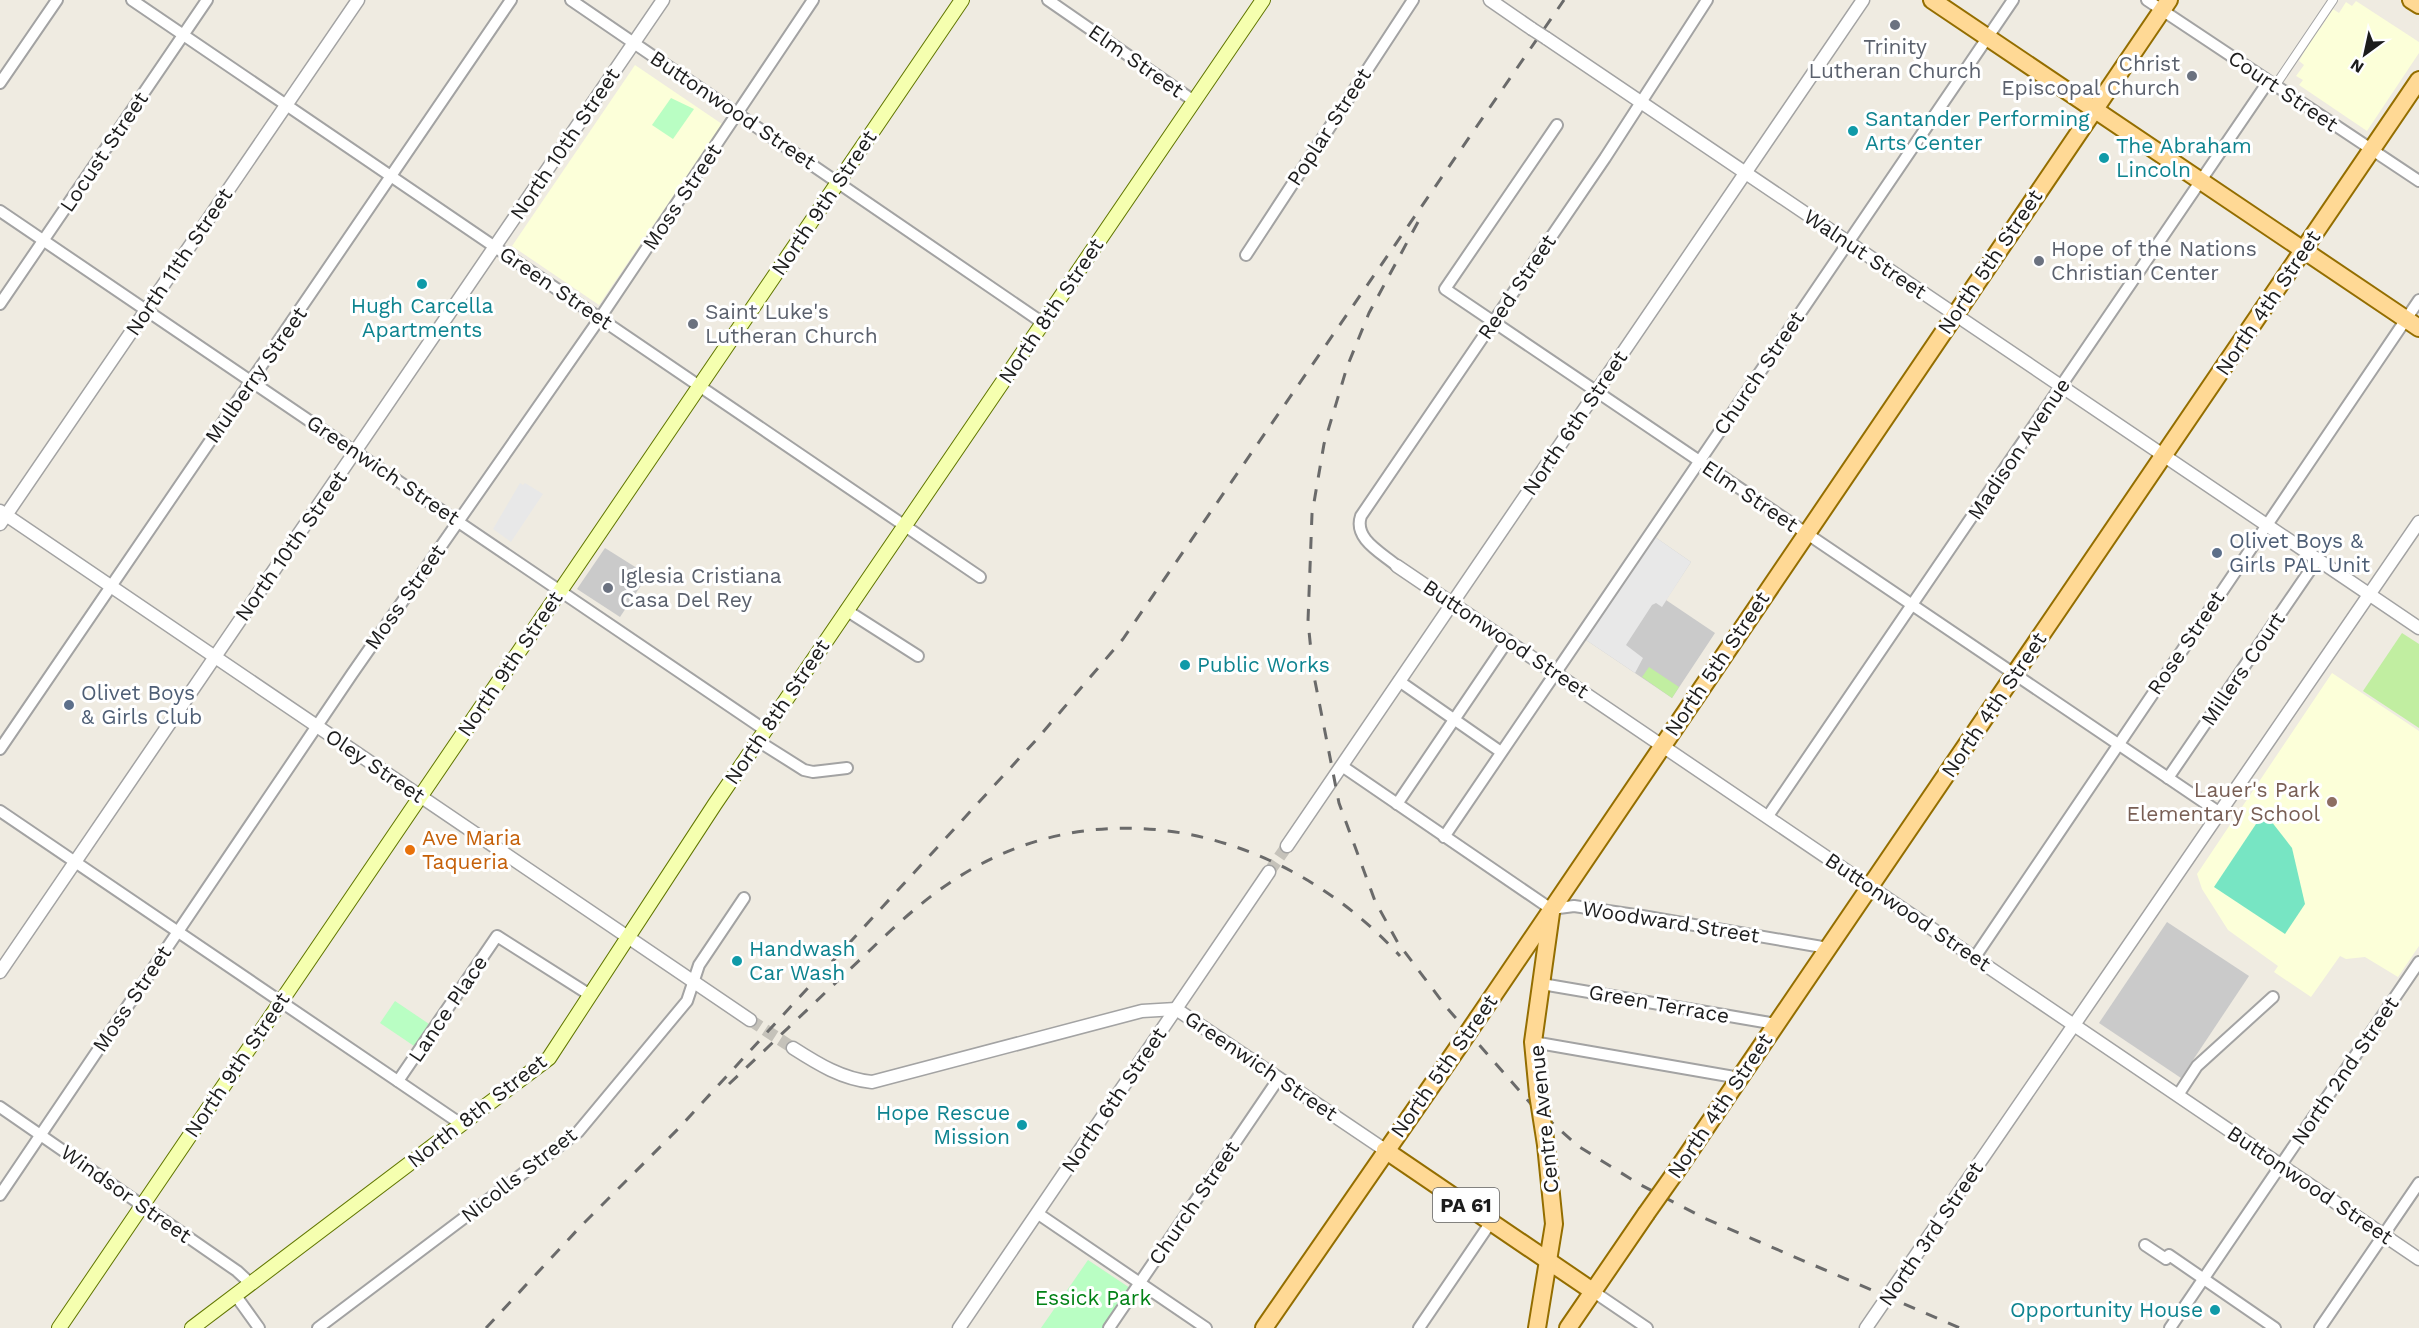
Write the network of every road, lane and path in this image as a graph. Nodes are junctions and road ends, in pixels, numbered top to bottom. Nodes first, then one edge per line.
1 (57, 0) edge
2 (132, 0) edge
3 (207, 0) edge
4 (358, 0) edge
5 (511, 0) edge
6 (571, 0) edge
7 (663, 0) edge
8 (813, 0) edge
9 (962, 0) edge
10 (1048, 0) edge
11 (1263, 0) edge
12 (1413, 0) edge
13 (1490, 0) edge
14 (1707, 0) edge
15 (1863, 0) edge
16 (1932, 0) edge
17 (2013, 0) edge
18 (2147, 0) edge
19 (2333, 0) edge
20 (2410, 0) edge
21 (2165, 5) edge
22 (2419, 5) edge
23 (184, 35) junction
24 (1988, 38) junction
25 (634, 42) junction
26 (2419, 80) edge
27 (0, 83) edge
28 (2272, 84) junction
29 (1194, 101) junction
30 (1641, 103) junction
31 (287, 105) junction
32 (2094, 110) junction
33 (738, 113) junction
34 (1557, 125) dead end
35 (2371, 150) junction
36 (1745, 173) junction
37 (392, 176) junction
38 (2419, 181) edge
39 (839, 182) junction
40 (2200, 182) junction
41 (0, 211) edge
42 (43, 241) junction
43 (1849, 243) junction
44 (495, 247) junction
45 (2303, 250) junction
46 (1246, 255) dead end
47 (2419, 300) edge
48 (0, 304) edge
49 (147, 310) junction
50 (1954, 315) junction
51 (600, 318) junction
52 (1494, 322) junction
53 (1043, 323) junction
54 (2413, 324) edge
55 (251, 381) junction
56 (700, 386) junction
57 (2061, 387) junction
58 (1597, 391) junction
59 (356, 452) junction
60 (2164, 457) junction
61 (1699, 461) junction
62 (2, 517) edge
63 (458, 521) junction
64 (2419, 522) edge
65 (904, 525) junction
66 (2266, 526) junction
67 (1807, 534) junction
68 (2317, 560) junction
69 (1397, 566) joint
70 (980, 577) dead end
71 (111, 586) junction
72 (560, 591) junction
73 (2369, 595) junction
74 (1453, 602) junction
75 (1912, 605) junction
76 (846, 610) junction
77 (2419, 628) edge
78 (1508, 640) junction
79 (214, 656) junction
80 (918, 656) dead end
81 (1555, 672) junction
82 (2015, 675) junction
83 (1399, 681) junction
84 (1454, 719) junction
85 (317, 726) junction
86 (761, 736) junction
87 (2117, 744) junction
88 (1662, 745) junction
89 (0, 749) edge
90 (1502, 752) junction
91 (1342, 765) junction
92 (847, 768) dead end
93 (2168, 778) junction
94 (419, 796) junction
95 (1397, 804) junction
96 (0, 810) edge
97 (2220, 813) junction
98 (1768, 816) junction
99 (1444, 837) junction
100 (1287, 846) tunnel mouth
101 (75, 861) junction
102 (1269, 872) tunnel mouth
103 (1870, 886) junction
104 (744, 898) dead end
105 (1551, 909) junction
106 (178, 931) junction
107 (629, 937) junction
108 (1828, 948) junction
109 (1975, 957) junction
110 (2419, 962) edge
111 (0, 972) edge
112 (693, 981) junction
113 (1542, 984) junction
114 (590, 995) junction
115 (2273, 997) dead end
116 (280, 1000) junction
117 (1176, 1010) junction
118 (750, 1020) tunnel mouth
119 (1776, 1024) junction
120 (2074, 1025) junction
121 (1533, 1042) junction
122 (793, 1048) tunnel mouth
123 (1279, 1078) junction
124 (1740, 1078) junction
125 (398, 1081) junction
126 (2178, 1095) junction
127 (0, 1107) edge
128 (461, 1124) junction
129 (41, 1135) junction
130 (1385, 1150) junction
131 (2281, 1165) junction
132 (2419, 1183) edge
133 (0, 1195) edge
134 (143, 1204) junction
135 (1037, 1213) junction
136 (1491, 1222) junction
137 (2384, 1235) junction
138 (2145, 1245) dead end
139 (2419, 1259) edge
140 (1547, 1260) junction
141 (2203, 1278) junction
142 (250, 1283) junction
143 (1140, 1283) junction
144 (1594, 1292) junction
145 (236, 1296) junction
146 (59, 1328) edge
147 (192, 1328) edge
148 (259, 1328) edge
149 (318, 1328) edge
150 (959, 1328) edge
151 (1109, 1328) edge
152 (1206, 1328) edge
153 (1264, 1328) edge
154 (1419, 1328) edge
155 (1537, 1328) edge
156 (1568, 1328) edge
157 (1647, 1328) edge
158 (1866, 1328) edge
159 (2170, 1328) edge
160 (2275, 1328) edge
161 (2320, 1328) edge

1 - 27 street
2 - 23 street, Green Street
3 - 23 street, Locust Street
4 - 31 street, North 11th Street
5 - 37 street, Mulberry Street
6 - 25 street, Buttonwood Street
7 - 25 street, North 10th Street
8 - 33 street, Moss Street
9 - 39 main road, North 9th Street
10 - 29 street, Elm Street
11 - 29 main road, North 8th Street
12 - 46 street, Poplar Street
13 - 30 street, Walnut Street, bridge
14 - 30 street, Reed Street
15 - 36 street, North 6th Street
16 - 24 main road
17 - 24 street, Church Street
18 - 21 street, Court Street
19 - 28 street
20 - 22 main road
21 - 28 street, Court Street
21 - 32 main road, North 5th Street
23 - 31 street, Green Street
23 - 42 street, Locust Street
24 - 32 main road
24 - 43 street, Church Street
25 - 33 street, Buttonwood Street
25 - 44 street, North 10th Street
26 - 35 main road, North 4th Street
28 - 35 street, Court Street
28 - 40 street, Madison Avenue
29 - 53 main road, North 8th Street
30 - 36 street, Walnut Street
30 - 52 street, Reed Street
31 - 37 street, Green Street
31 - 49 street, North 11th Street
32 - 40 main road
32 - 50 main road, North 5th Street
33 - 39 street, Buttonwood Street
33 - 51 street, Moss Street
34 - 52 street, Elm Street
35 - 38 street, Court Street
35 - 45 main road, North 4th Street
36 - 43 street, Walnut Street
36 - 58 street, North 6th Street
37 - 44 street, Green Street
37 - 55 street, Mulberry Street
39 - 53 street, Buttonwood Street
39 - 56 main road, North 9th Street
40 - 45 main road
40 - 57 street, Madison Avenue
41 - 42 street, Greenwich Street
42 - 48 street, Locust Street
42 - 49 street, Greenwich Street
43 - 50 street, Walnut Street
43 - 61 street, Church Street
44 - 51 street, Green Street
44 - 59 street, North 10th Street
45 - 54 main road
45 - 60 main road, North 4th Street
47 - 54 street, Rose Street
49 - 55 street, Greenwich Street
49 - 62 street, North 11th Street
50 - 57 street, Walnut Street
50 - 67 main road, North 5th Street
51 - 56 street, Green Street
51 - 63 street, Moss Street
52 - 58 street, Elm Street
52 - 69 street, Reed Street
53 - 65 main road, North 8th Street
54 - 66 street, Rose Street
55 - 59 street, Greenwich Street
55 - 71 street, Mulberry Street
56 - 65 street, Green Street
56 - 72 main road, North 9th Street
57 - 60 street, Walnut Street
57 - 75 street, Madison Avenue
58 - 61 street, Elm Street
58 - 74 street, North 6th Street
59 - 63 street, Greenwich Street
59 - 79 street, North 10th Street
60 - 66 street, Walnut Street
60 - 82 main road, North 4th Street
61 - 67 street, Elm Street
61 - 81 street, Church Street
62 - 71 street, Oley Street
63 - 72 street, Greenwich Street
63 - 85 street, Moss Street
64 - 73 street
65 - 70 street, Green Street
65 - 76 main road, North 8th Street
66 - 68 street, Walnut Street
66 - 87 street, Rose Street
67 - 75 street, Elm Street
67 - 88 main road, North 5th Street
68 - 73 street, Walnut Street
68 - 93 street, Millers Court
69 - 74 street, Buttonwood Street
71 - 79 street, Oley Street
71 - 89 street, Mulberry Street
72 - 86 street, Greenwich Street
72 - 94 main road, North 9th Street
73 - 77 street, Walnut Street
73 - 97 street, North 3rd Street
74 - 78 street, Buttonwood Street
74 - 83 street, North 6th Street
75 - 82 street, Elm Street
75 - 98 street, Madison Avenue
76 - 80 street
76 - 86 main road, North 8th Street
78 - 81 street, Buttonwood Street
78 - 84 street
79 - 85 street, Oley Street
79 - 101 street, North 10th Street
81 - 88 street, Buttonwood Street
81 - 90 street, Church Street
82 - 87 street, Elm Street
82 - 103 main road, North 4th Street
83 - 84 street
83 - 91 street, North 6th Street
84 - 90 street
84 - 95 street
85 - 94 street, Oley Street
85 - 106 street, Moss Street
86 - 92 street, Greenwich Street
86 - 107 main road, North 8th Street
87 - 93 street, Elm Street
87 - 109 street, Rose Street
88 - 98 street, Buttonwood Street
88 - 105 main road, North 5th Street
90 - 99 street, Church Street
91 - 95 street, Woodward Street
91 - 100 street, North 6th Street
93 - 97 street, Elm Street
94 - 107 street, Oley Street
94 - 116 main road, North 9th Street
95 - 99 street, Woodward Street
96 - 101 street
97 - 120 street, North 3rd Street
98 - 103 street, Buttonwood Street
99 - 105 street, Woodward Street
101 - 106 street
101 - 111 street, North 10th Street
102 - 117 street, North 6th Street
103 - 108 main road, North 4th Street
103 - 109 street, Buttonwood Street
104 - 112 street, Nicolls Street
105 - 108 street, Woodward Street
105 - 113 main road, Centre Avenue
105 - 130 main road, North 5th Street, bridge
106 - 116 street
106 - 129 street, Moss Street
107 - 112 street, Oley Street
107 - 114 main road, North 8th Street
108 - 119 main road, North 4th Street
109 - 120 street, Buttonwood Street
110 - 131 street, North 2nd Street
112 - 118 street, Oley Street
112 - 149 street, Nicolls Street
113 - 119 street, Green Terrace
113 - 121 main road, Centre Avenue
114 - 125 street, Lance Place
114 - 128 main road, North 8th Street
115 - 126 street
116 - 125 street
116 - 134 main road, North 9th Street
117 - 122 street, Greenwich Street
117 - 123 street, Greenwich Street
117 - 135 street, North 6th Street
119 - 124 main road, North 4th Street
120 - 126 street, Buttonwood Street
120 - 158 street, North 3rd Street
121 - 124 street
121 - 140 main road, Centre Avenue, bridge
123 - 130 street, Greenwich Street
123 - 143 street, Church Street
124 - 144 main road, North 4th Street, bridge
125 - 128 street
126 - 131 street, Buttonwood Street
127 - 129 street, Windsor Street
128 - 142 main road, North 8th Street
129 - 133 street, Moss Street
129 - 134 street, Windsor Street
130 - 136 main road, Greenwich Street / PA 61
130 - 153 main road, North 5th Street
131 - 137 street, Buttonwood Street
131 - 141 street, North 2nd Street
132 - 137 street
134 - 142 street, Windsor Street
134 - 146 main road, North 9th Street
135 - 143 street
135 - 150 street, North 6th Street
136 - 140 main road, Greenwich Street / PA 61
136 - 154 street
137 - 139 street, Buttonwood Street
137 - 161 street
138 - 141 street
140 - 144 main road, Greenwich Street / PA 61
140 - 155 main road, Centre Avenue
141 - 159 street, North 2nd Street
141 - 160 street
142 - 145 main road, North 8th Street
143 - 151 street, Church Street
143 - 152 street
144 - 156 main road, North 4th Street
144 - 157 street, Greenwich Street
145 - 147 main road, North 8th Street
145 - 148 street

